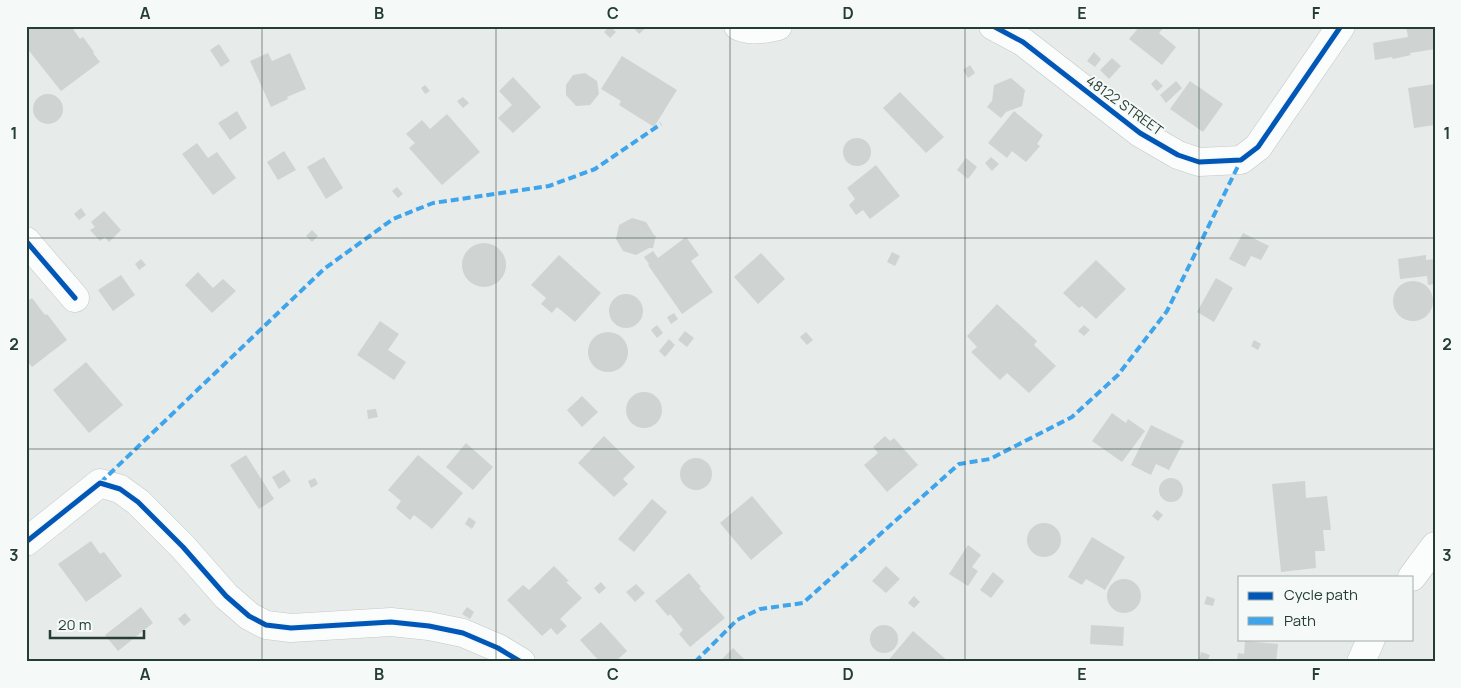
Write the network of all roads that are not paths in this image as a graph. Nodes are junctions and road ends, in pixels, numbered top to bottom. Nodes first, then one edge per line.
1 (738, 26) edge
2 (778, 26) edge
3 (993, 26) edge
4 (1341, 26) edge
5 (26, 241) edge
6 (75, 298) dead end
7 (26, 542) edge
8 (1435, 546) edge
9 (1413, 576) edge
10 (1371, 640) edge
11 (521, 662) edge
12 (1361, 662) edge

1 - 2 street
3 - 4 street, 48122 STREET
5 - 6 street
7 - 11 street
8 - 9 street
10 - 12 street

